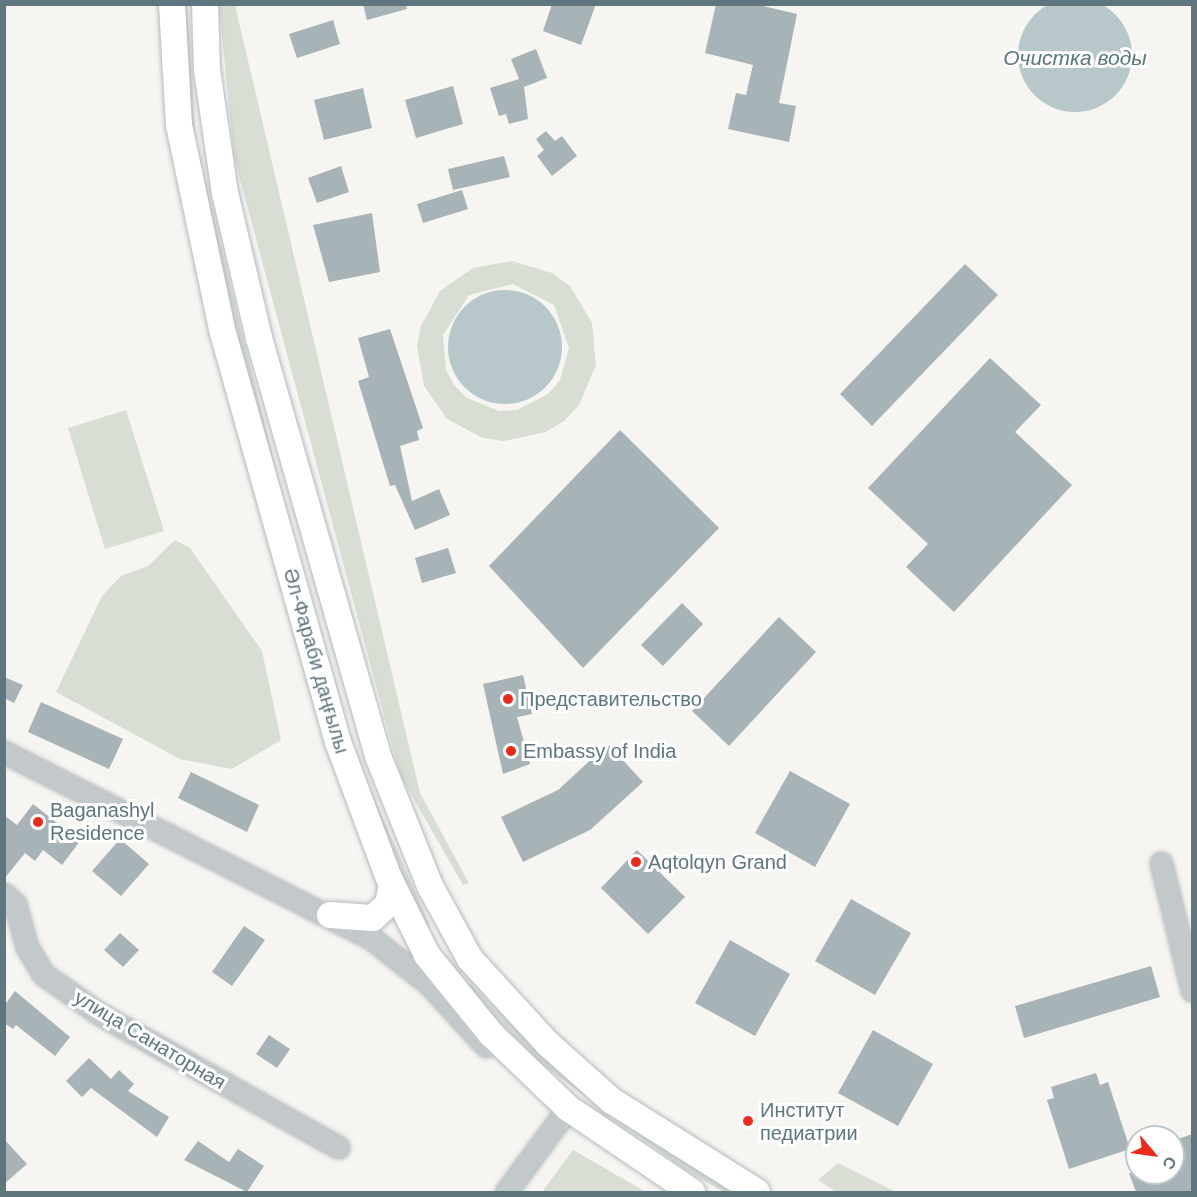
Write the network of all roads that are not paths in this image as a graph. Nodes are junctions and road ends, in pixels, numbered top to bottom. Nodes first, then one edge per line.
1 (172, 4) edge
2 (205, 4) edge
3 (4, 752) edge
4 (1161, 862) dead end
5 (392, 884) junction
6 (4, 894) edge
7 (330, 915) junction
8 (1192, 990) edge
9 (568, 1108) junction
10 (338, 1147) dead end
11 (506, 1192) edge
12 (692, 1192) edge
13 (757, 1192) edge

1 - 5 main road, Әл-Фараби даңғылы
2 - 13 main road
3 - 7 street
4 - 8 street
5 - 7 main road
5 - 9 main road, Әл-Фараби даңғылы
6 - 10 street, улица Санаторная
7 - 9 street
9 - 11 street
9 - 12 main road, Әл-Фараби даңғылы

